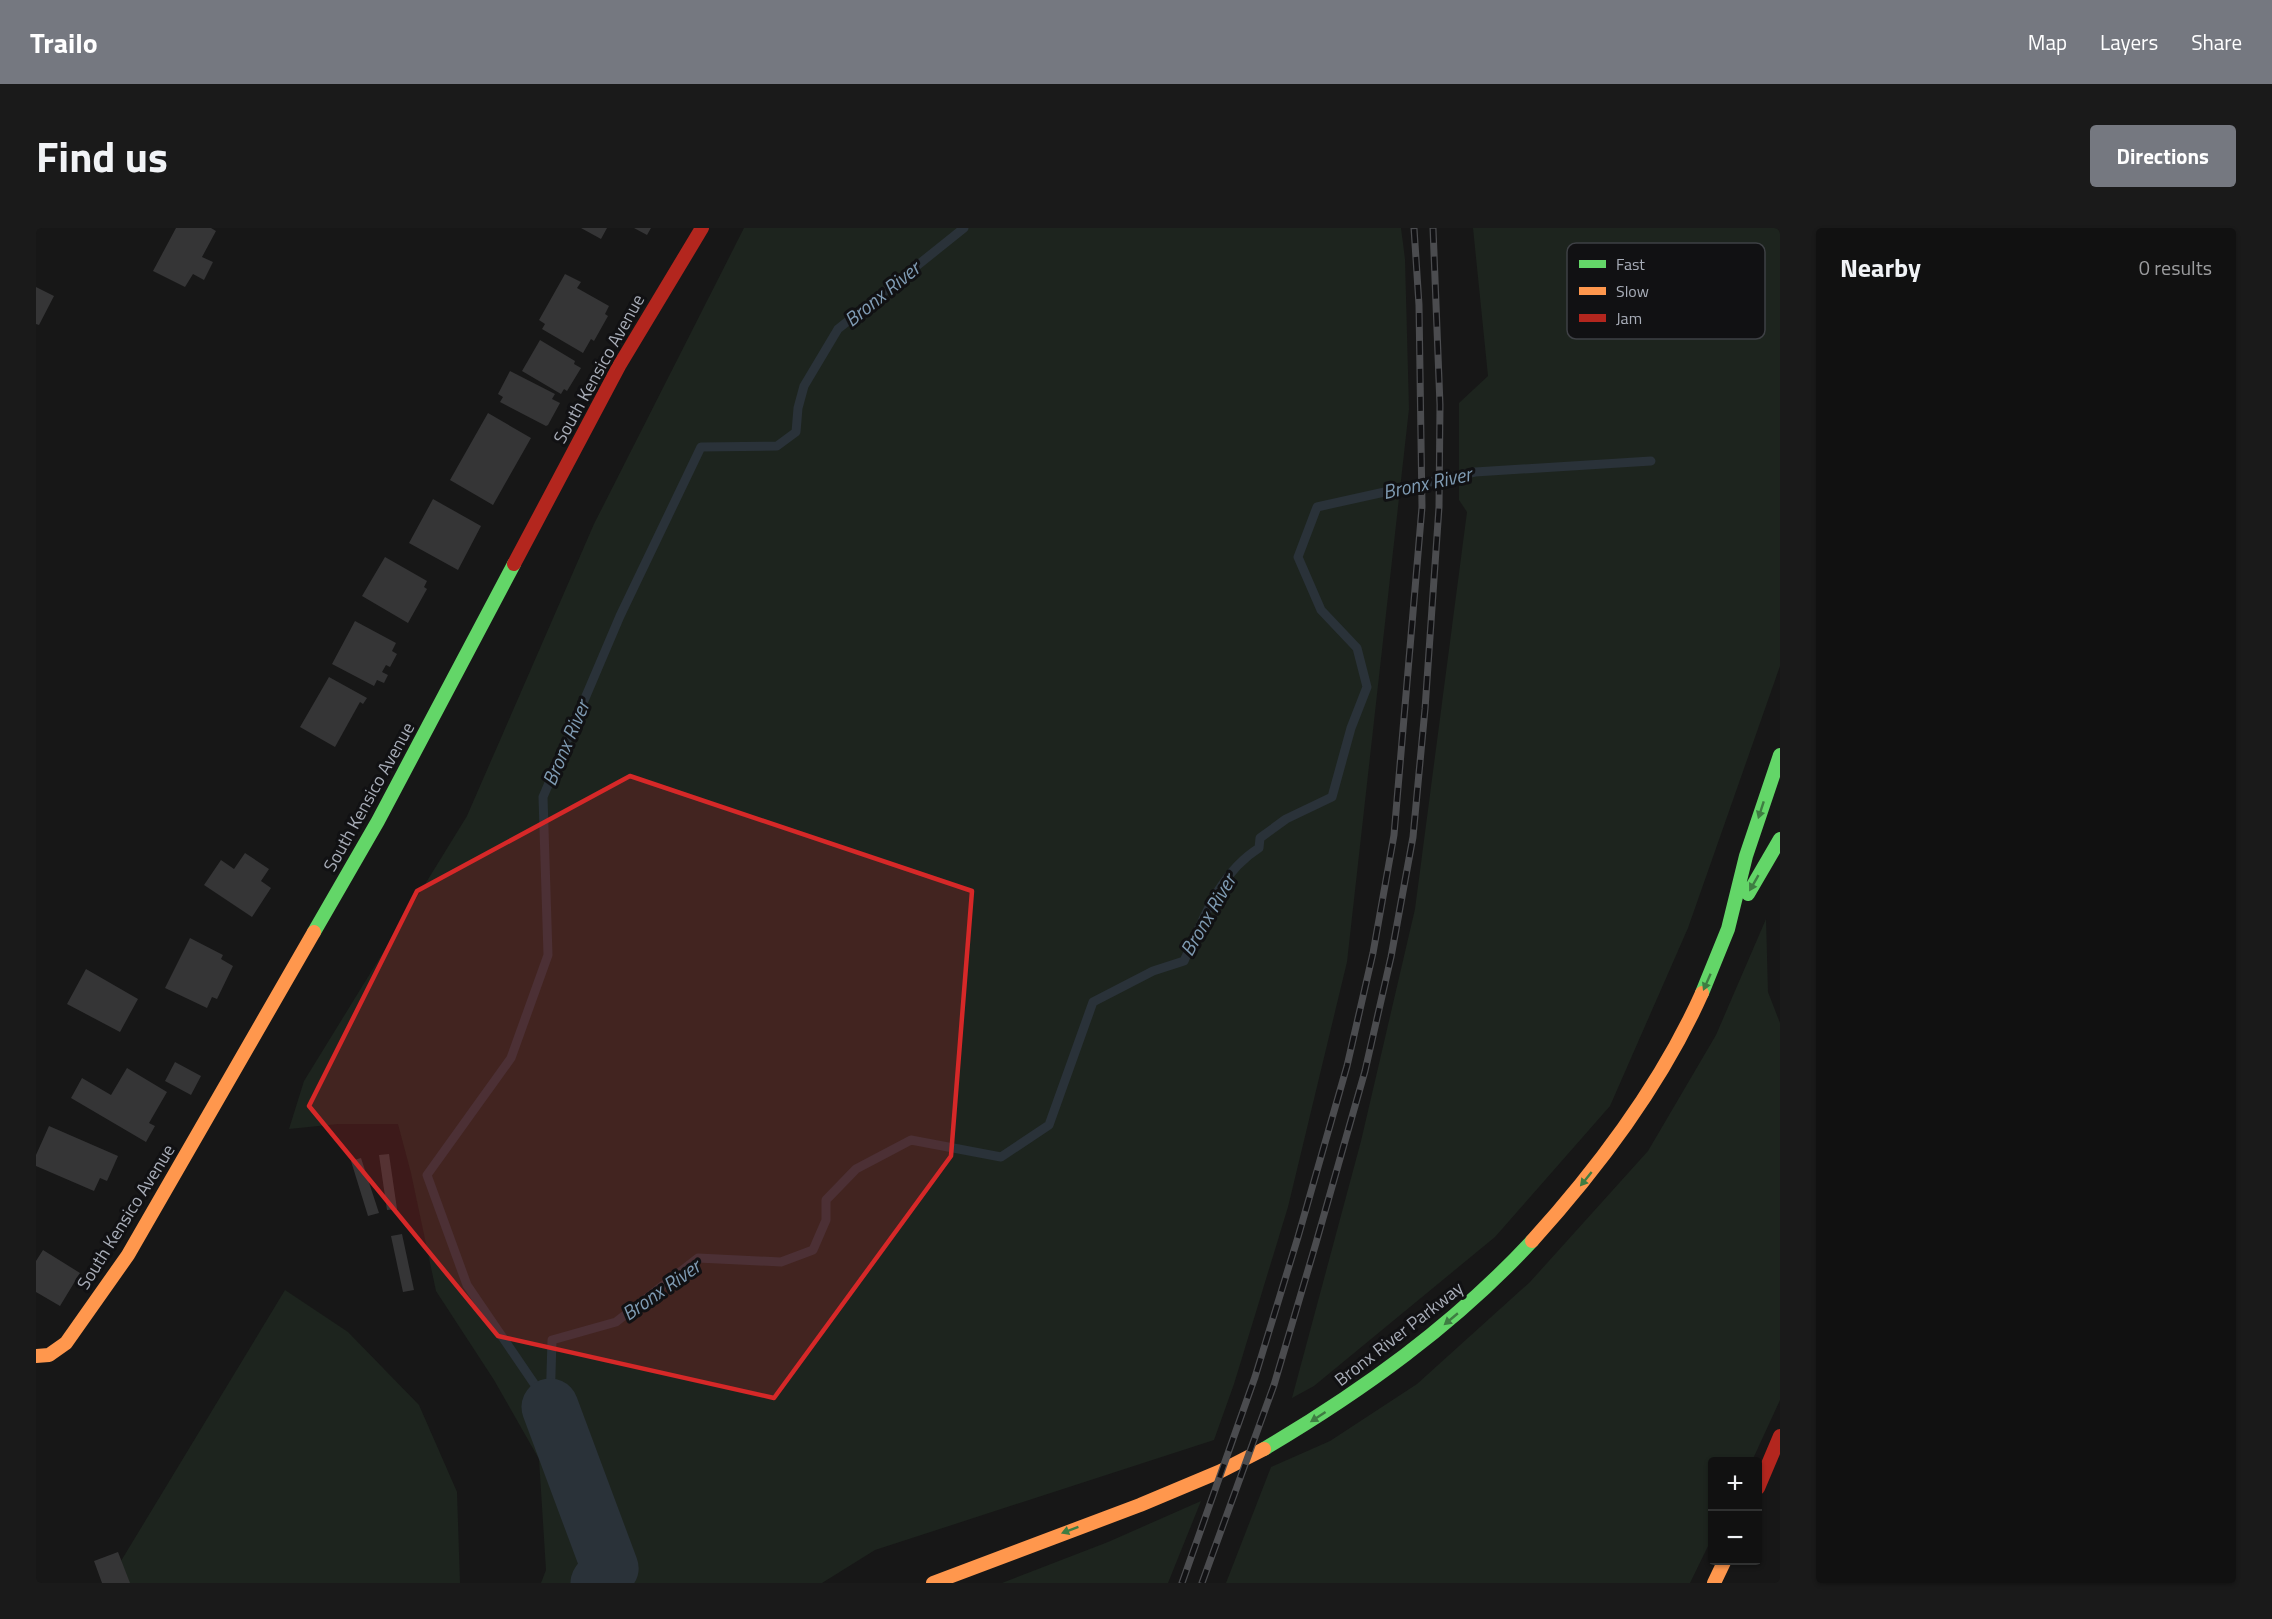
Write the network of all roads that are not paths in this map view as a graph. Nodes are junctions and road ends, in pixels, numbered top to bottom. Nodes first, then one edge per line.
1 (702, 228) edge
2 (1780, 755) edge
3 (1780, 839) edge
4 (1729, 928) junction
5 (36, 1356) edge
6 (1780, 1436) edge
7 (1762, 1479) edge
8 (1723, 1565) edge
9 (933, 1583) edge
10 (1714, 1583) edge

1 - 5 main road, South Kensico Avenue
2 -> 4 main road
3 -> 4 main road
4 -> 9 main road, Bronx River Parkway
6 - 7 main road
8 - 10 main road

